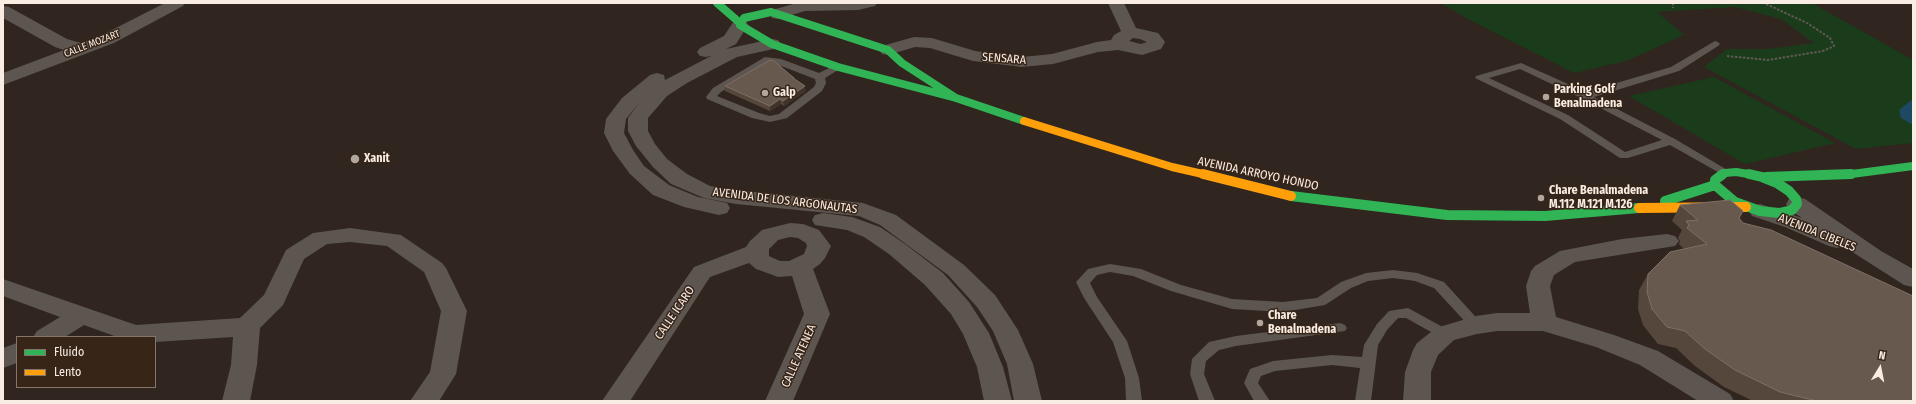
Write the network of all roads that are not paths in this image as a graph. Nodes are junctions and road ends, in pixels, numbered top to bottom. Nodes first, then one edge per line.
1 (177, 3) edge
2 (717, 3) edge
3 (869, 3) edge
4 (1116, 3) edge
5 (754, 5) dead end
6 (3, 11) edge
7 (775, 13) junction
8 (754, 38) junction
9 (1715, 44) dead end
10 (81, 48) junction
11 (889, 60) junction
12 (838, 67) junction
13 (863, 73) junction
14 (820, 77) junction
15 (3, 79) edge
16 (1585, 96) junction
17 (956, 98) junction
18 (1671, 141) junction
19 (1913, 166) edge
20 (1725, 173) junction
21 (1840, 176) junction
22 (1762, 177) junction
23 (1715, 185) junction
24 (1822, 185) dead end
25 (1798, 200) junction
26 (1637, 208) junction
27 (1753, 209) junction
28 (834, 221) junction
29 (777, 223) junction
30 (811, 235) junction
31 (1667, 242) dead end
32 (756, 252) junction
33 (1873, 256) junction
34 (800, 266) junction
35 (1913, 279) edge
36 (3, 287) edge
37 (81, 315) junction
38 (1544, 322) junction
39 (1476, 325) junction
40 (247, 326) junction
41 (1340, 328) dead end
42 (1445, 334) junction
43 (48, 336) edge
44 (16, 352) edge
45 (3, 358) edge
46 (1368, 363) junction
47 (236, 401) edge
48 (424, 401) edge
49 (616, 401) edge
50 (779, 401) edge
51 (998, 401) edge
52 (1028, 401) edge
53 (1134, 401) edge
54 (1207, 401) edge
55 (1262, 401) edge
56 (1363, 401) edge
57 (1417, 401) edge
58 (1720, 401) edge

1 - 10 street, CALLE MOZART
2 - 8 main road
3 - 7 street
4 - 11 street, SENSARA
5 - 7 main road
6 - 10 street
7 - 8 main road
7 - 11 main road, AVENIDA ARROYO HONDO
8 - 12 main road, AVENIDA ARROYO HONDO
8 - 14 lane
8 - 14 lane
8 - 29 street, AVENIDA DE LOS ARGONAUTAS
8 - 52 street, AVENIDA DE LOS ARGONAUTAS
9 - 16 lane
10 - 15 street, CALLE MOZART
11 - 13 main road
11 - 17 main road, AVENIDA ARROYO HONDO
12 - 13 main road, AVENIDA ARROYO HONDO
12 - 14 lane
13 - 17 main road, AVENIDA ARROYO HONDO
16 - 18 lane
16 - 18 lane
17 - 26 main road, AVENIDA ARROYO HONDO
18 - 20 lane
19 - 21 main road
20 - 22 main road
20 - 23 main road
21 - 22 main road
21 - 24 main road
22 - 25 main road
23 - 26 main road, AVENIDA ARROYO HONDO
23 - 27 main road
25 - 27 main road, AVENIDA ARROYO HONDO
25 - 33 street, AVENIDA CIBELES
26 - 27 main road, AVENIDA ARROYO HONDO
27 - 33 street, AVENIDA CIBELES
28 - 29 street, AVENIDA DE LOS ARGONAUTAS
28 - 30 street
28 - 51 street, AVENIDA DE LOS ARGONAUTAS
29 - 30 street
29 - 32 street
30 - 34 street
31 - 38 street
32 - 34 street
32 - 49 street, CALLE ICARO
33 - 35 street, AVENIDA CIBELES
34 - 50 street, CALLE ATENEA
36 - 37 street
37 - 40 street
37 - 43 street
38 - 39 street
38 - 58 street
39 - 42 street
39 - 53 lane
40 - 47 street
40 - 48 street
41 - 54 lane
42 - 46 lane
42 - 57 street
44 - 45 street
46 - 55 lane
46 - 56 lane

